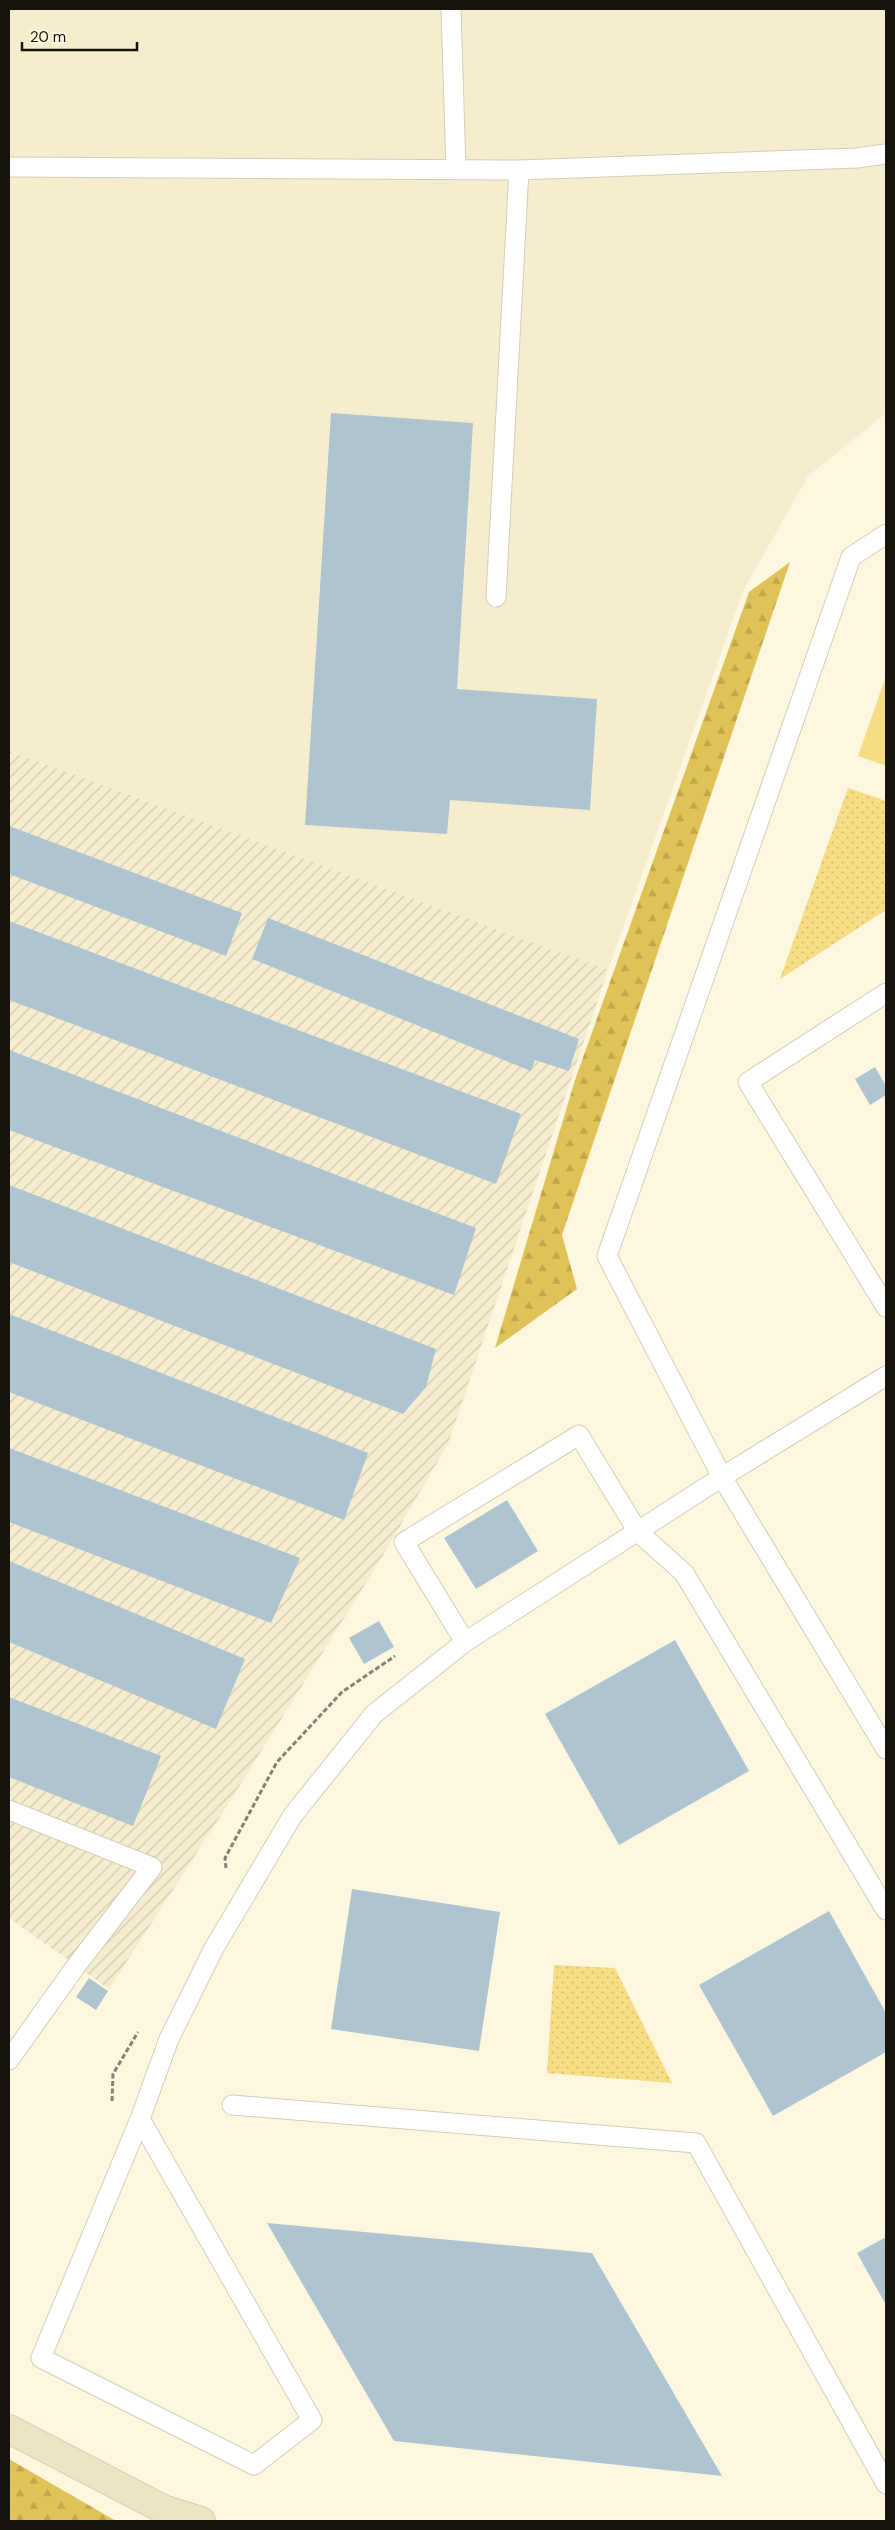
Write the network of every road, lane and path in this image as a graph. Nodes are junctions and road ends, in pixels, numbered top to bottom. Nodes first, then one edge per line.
1 (452, 9) edge
2 (886, 154) edge
3 (9, 167) edge
4 (456, 169) junction
5 (519, 170) junction
6 (886, 534) edge
7 (496, 597) dead end
8 (886, 992) edge
9 (886, 1307) edge
10 (886, 1376) edge
11 (722, 1477) junction
12 (638, 1532) junction
13 (465, 1642) junction
14 (886, 1749) edge
15 (9, 1810) edge
16 (886, 1910) edge
17 (12, 2050) edge
18 (232, 2105) dead end
19 (140, 2119) junction
20 (9, 2429) edge
21 (886, 2484) edge
22 (201, 2521) edge

1 - 4 lane
2 - 5 lane
3 - 4 lane
4 - 5 lane
5 - 7 lane
6 - 11 lane
8 - 9 lane
10 - 11 lane
11 - 12 lane
11 - 14 lane
12 - 13 lane
12 - 13 lane
12 - 16 lane
13 - 19 lane
15 - 17 lane
18 - 21 lane
19 - 19 lane
20 - 22 street

